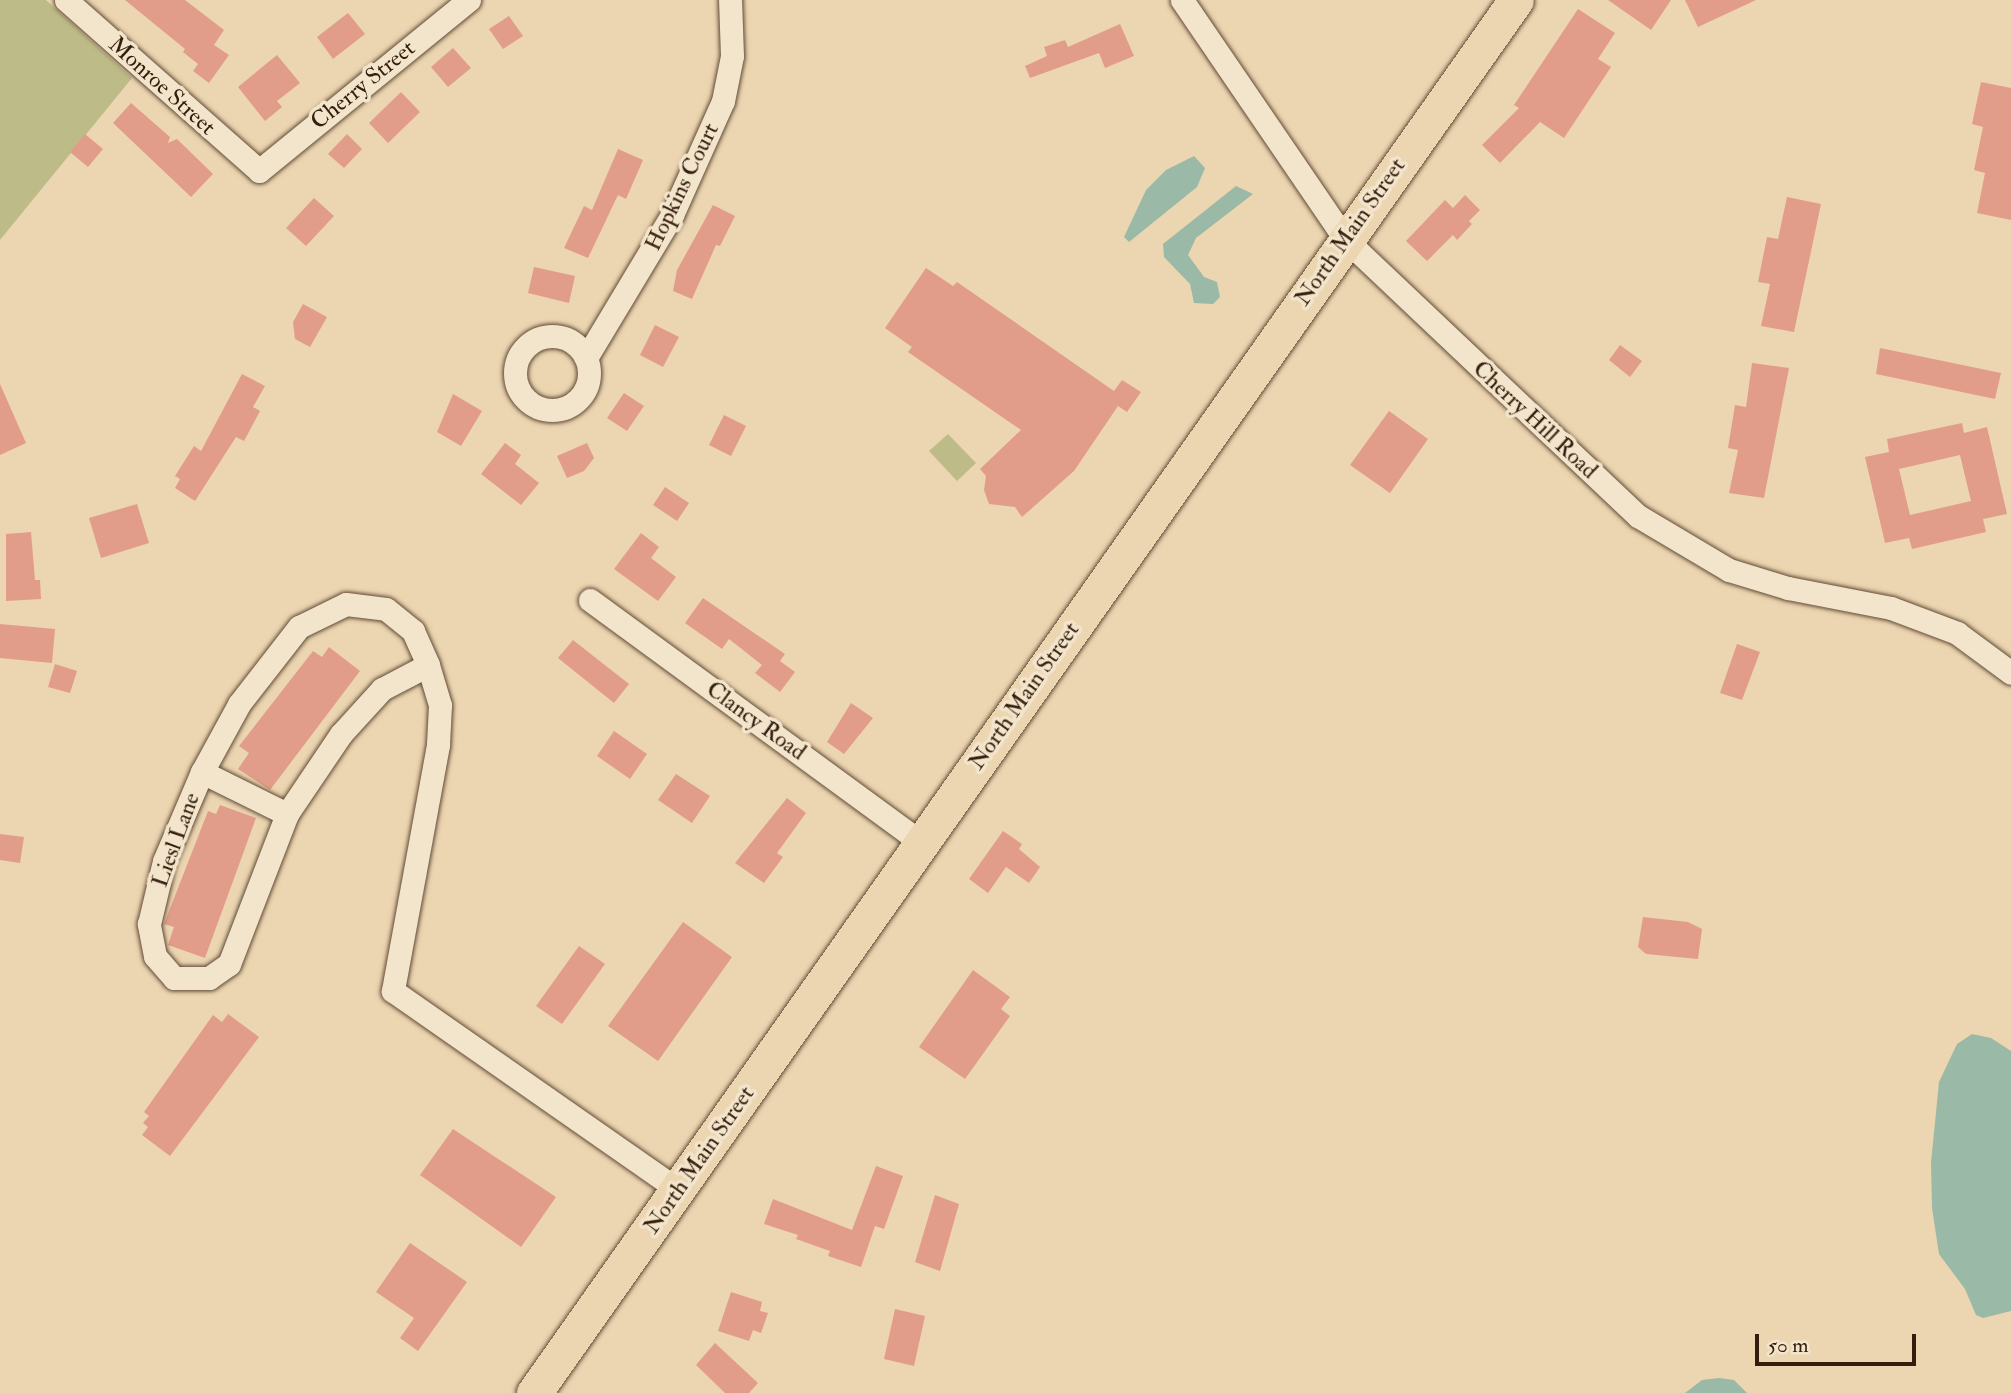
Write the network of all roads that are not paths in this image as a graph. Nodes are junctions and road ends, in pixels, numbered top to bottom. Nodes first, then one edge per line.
1 (65, 0) edge
2 (469, 0) edge
3 (730, 0) edge
4 (1182, 0) edge
5 (1516, 0) edge
6 (259, 172) joint
7 (1345, 239) junction
8 (586, 358) dead end
9 (590, 600) dead end
10 (428, 665) junction
11 (2011, 673) edge
12 (202, 772) junction
13 (287, 814) junction
14 (921, 842) junction
15 (678, 1190) junction
16 (534, 1393) edge

1 - 6 street, Monroe Street
2 - 6 street, Cherry Street
3 - 8 street, Hopkins Court
4 - 7 street, Cherry Hill Road
5 - 7 main road, North Main Street
7 - 11 street, Cherry Hill Road
7 - 14 main road, North Main Street
9 - 14 street, Clancy Road
10 - 12 street, Liesl Lane
10 - 13 street, Liesl Lane
10 - 15 street, Liesl Lane
12 - 13 street
12 - 13 street, Liesl Lane
14 - 15 main road, North Main Street
15 - 16 main road, North Main Street

